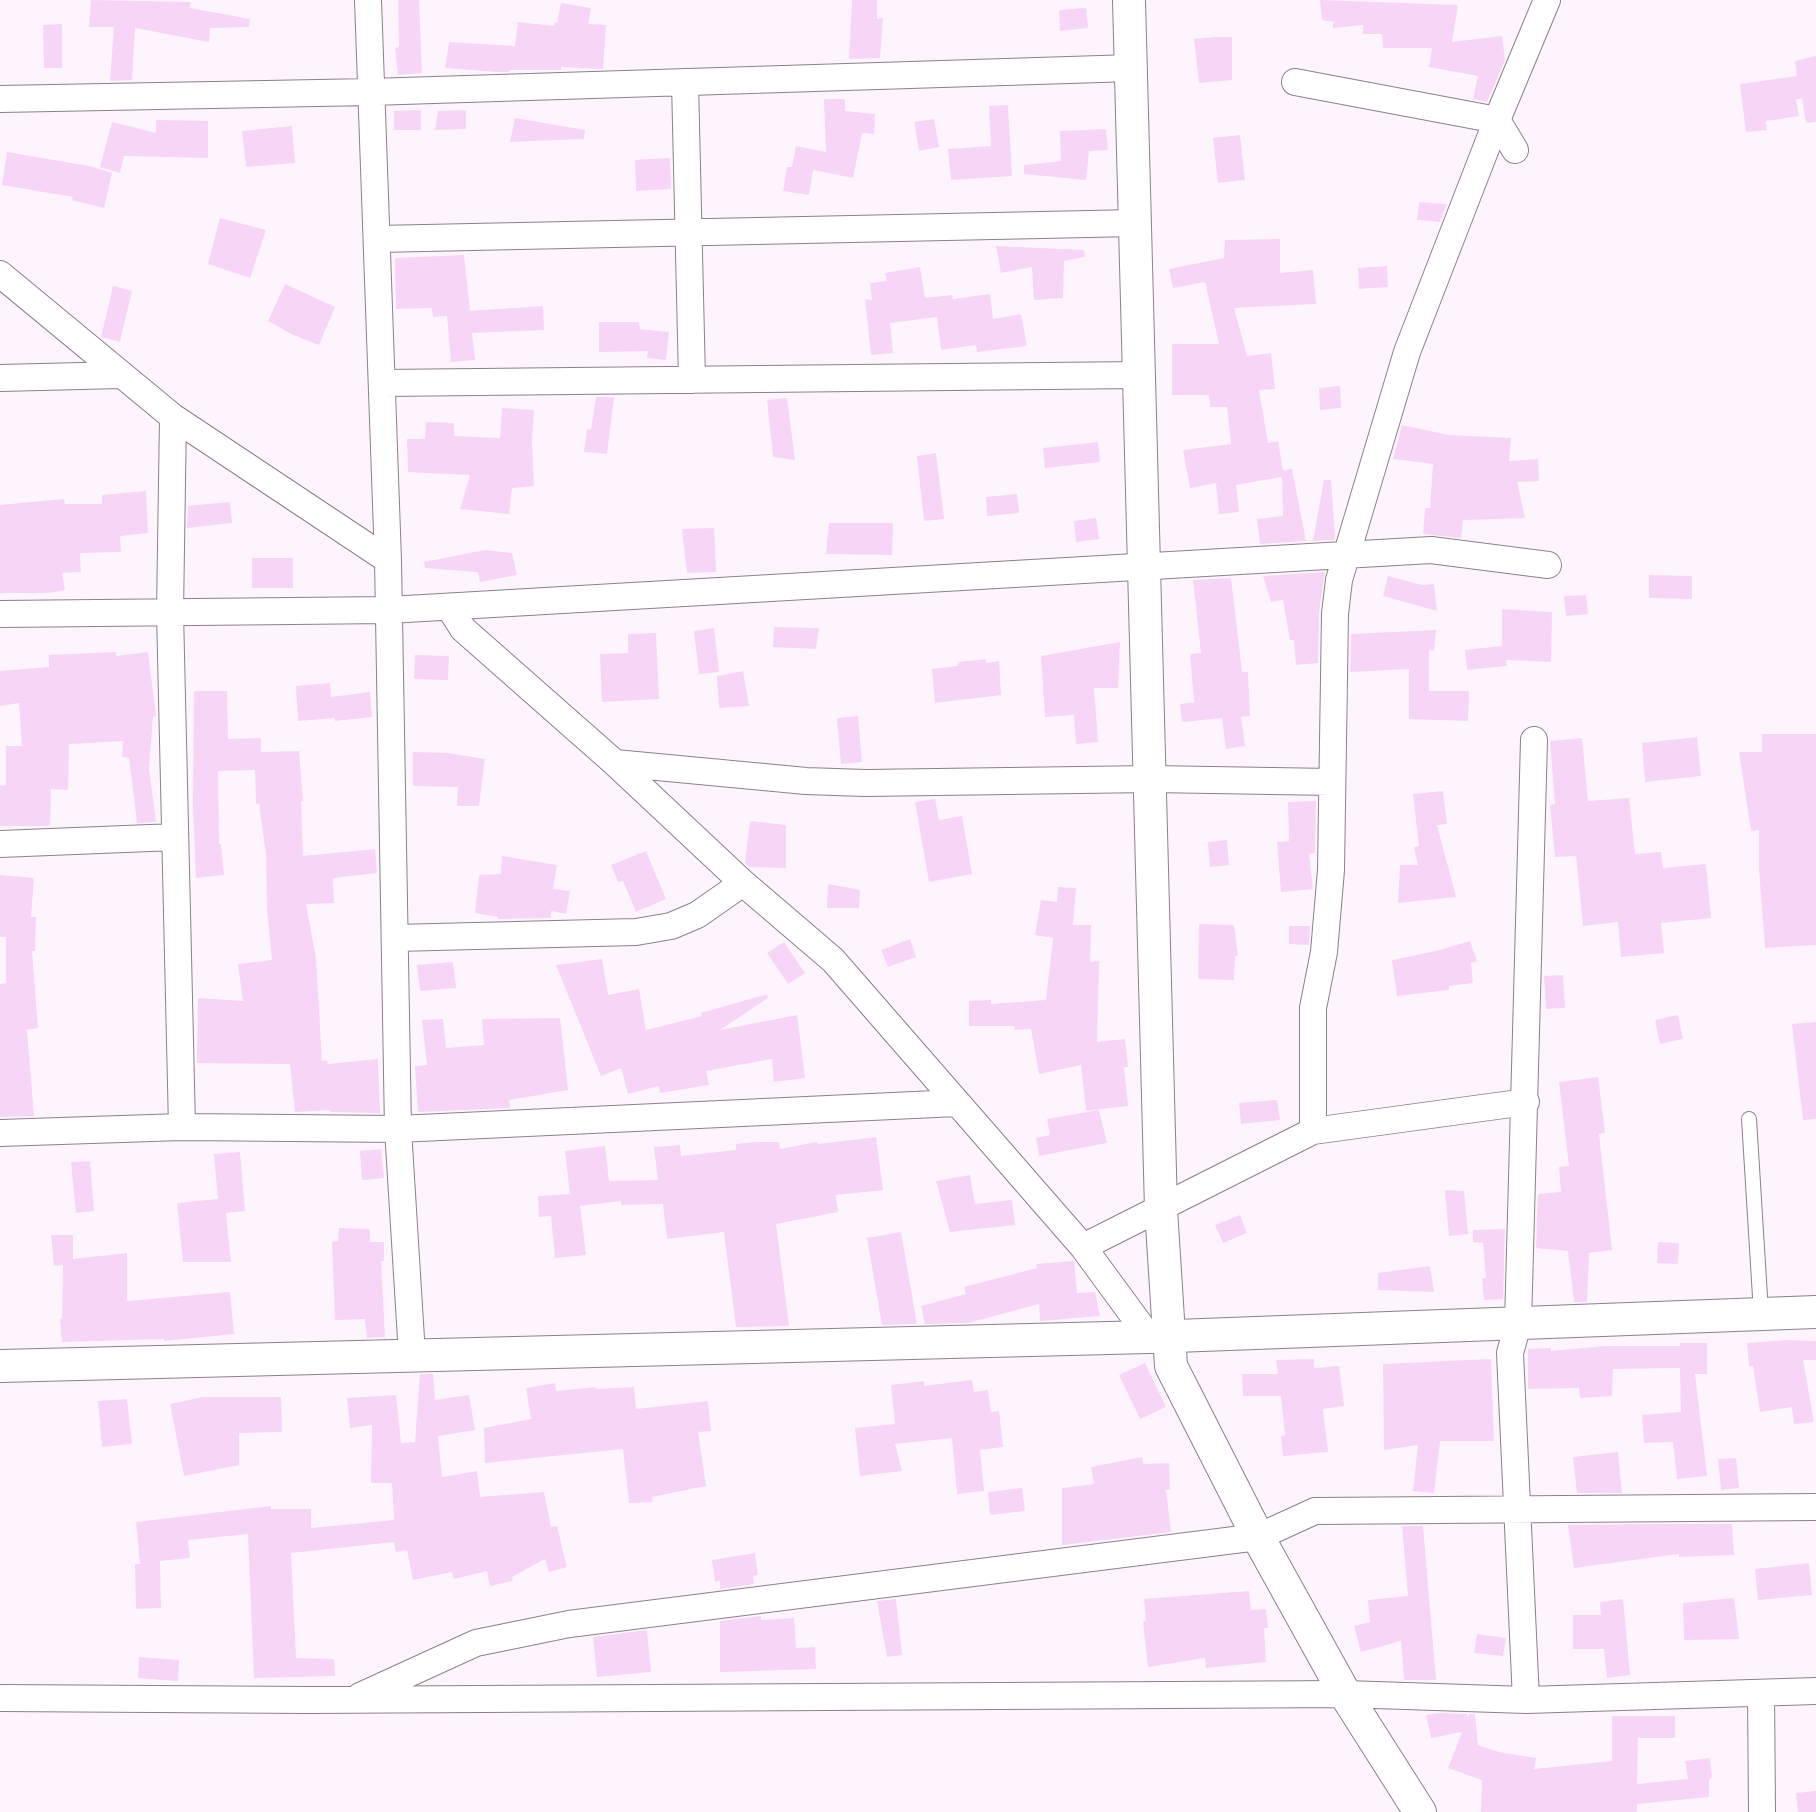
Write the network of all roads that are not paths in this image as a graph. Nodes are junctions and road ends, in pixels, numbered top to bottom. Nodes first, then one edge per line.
1 (368, 0) edge
2 (1129, 0) edge
3 (1547, 0) edge
4 (1132, 68) junction
5 (685, 82) junction
6 (1295, 82) dead end
7 (371, 92) junction
8 (0, 99) edge
9 (1497, 120) junction
10 (1515, 150) dead end
11 (1136, 223) junction
12 (687, 232) junction
13 (377, 239) junction
14 (0, 274) edge
15 (121, 375) junction
16 (1140, 375) junction
17 (0, 378) edge
18 (692, 380) junction
19 (383, 383) junction
20 (173, 417) junction
21 (1345, 555) junction
22 (388, 560) junction
23 (1548, 565) dead end
24 (1145, 567) junction
25 (449, 607) junction
26 (389, 610) junction
27 (170, 612) junction
28 (0, 614) edge
29 (1534, 740) dead end
30 (615, 763) junction
31 (1151, 779) junction
32 (1332, 782) junction
33 (175, 837) junction
34 (0, 844) edge
35 (743, 883) junction
36 (395, 938) junction
37 (1526, 1102) junction
38 (957, 1103) junction
39 (1749, 1119) dead end
40 (182, 1127) junction
41 (398, 1129) junction
42 (1313, 1131) junction
43 (0, 1133) edge
44 (1161, 1209) junction
45 (1083, 1247) junction
46 (1816, 1312) edge
47 (1761, 1313) junction
48 (1518, 1324) junction
49 (1159, 1337) junction
50 (412, 1355) junction
51 (0, 1366) edge
52 (1816, 1507) edge
53 (1517, 1508) junction
54 (1258, 1537) junction
55 (1816, 1691) edge
56 (1761, 1693) junction
57 (1345, 1694) junction
58 (0, 1698) edge
59 (353, 1700) junction
60 (1526, 1700) junction
61 (1420, 1812) edge
62 (1762, 1812) edge

1 - 7 street
2 - 4 street
3 - 9 street
4 - 5 street
4 - 11 street
5 - 7 street
5 - 12 street
6 - 9 street
7 - 8 street
7 - 13 street
9 - 10 street
9 - 21 street
11 - 12 street
11 - 16 street
12 - 13 street
12 - 18 street
13 - 19 street
14 - 15 street
15 - 17 street
15 - 20 street
16 - 18 street
16 - 24 street
18 - 19 street
19 - 22 street
20 - 22 street
20 - 27 street
21 - 23 street
21 - 24 street
21 - 32 street
22 - 26 street
24 - 25 street
24 - 31 street
25 - 26 street
25 - 30 street
26 - 27 street
26 - 36 street
27 - 28 street
27 - 33 street
29 - 37 street
30 - 31 street
30 - 35 street
31 - 32 street
31 - 44 street
32 - 42 street
33 - 34 street
33 - 40 street
35 - 36 street
35 - 38 street
36 - 41 street
37 - 42 street
37 - 48 street
38 - 41 street
38 - 45 street
39 - 47 lane
40 - 41 street
40 - 43 street
41 - 50 street
42 - 44 street
44 - 45 street
44 - 49 street
45 - 49 street
46 - 47 street
47 - 48 street
48 - 49 street
48 - 53 street
49 - 50 street
49 - 54 street
50 - 51 street
52 - 53 street
53 - 54 street
53 - 60 street
54 - 57 street
54 - 59 street
55 - 56 street
56 - 60 street
56 - 62 street
57 - 59 street
57 - 60 street
57 - 61 street
58 - 59 street

